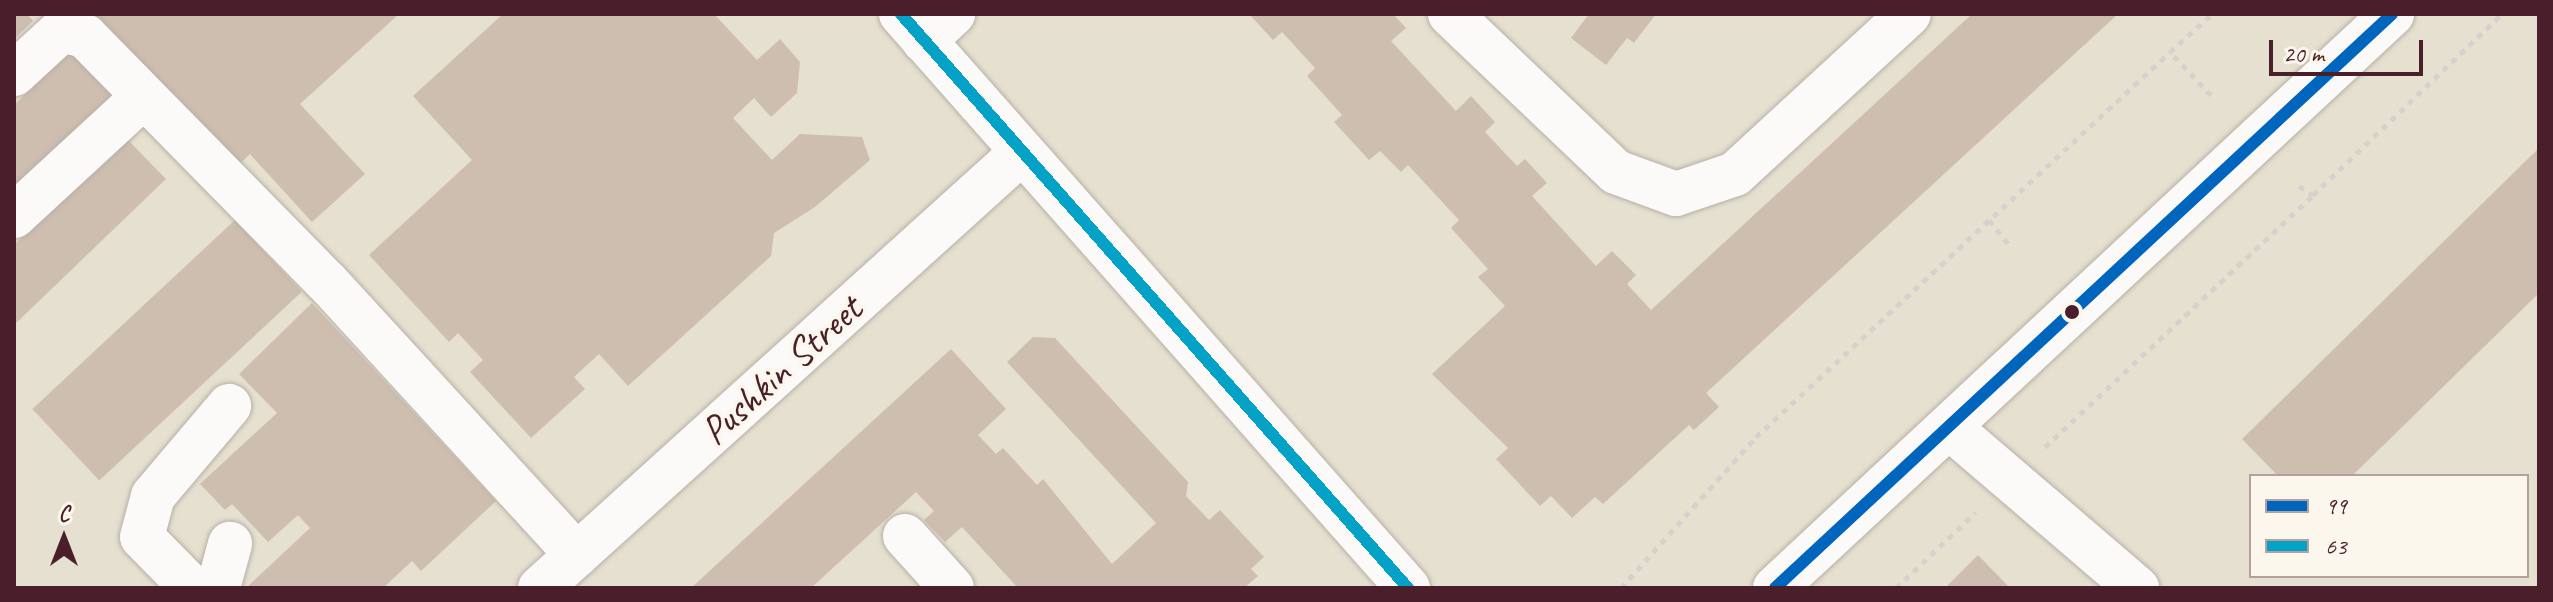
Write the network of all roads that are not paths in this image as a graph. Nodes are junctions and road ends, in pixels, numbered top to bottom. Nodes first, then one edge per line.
1 (1450, 14) edge
2 (1909, 14) edge
3 (2392, 14) edge
4 (926, 23) edge
5 (14, 74) edge
6 (142, 98) junction
7 (1022, 152) junction
8 (14, 216) edge
9 (229, 406) dead end
10 (1949, 427) junction
11 (905, 536) dead end
12 (230, 544) dead end
13 (556, 578) edge
14 (192, 588) edge
15 (218, 588) edge
16 (952, 588) edge
17 (1408, 588) edge
18 (1775, 588) edge
19 (2137, 588) edge

1 - 2 street
3 - 10 street
4 - 7 street
5 - 6 street
6 - 8 street
6 - 13 street
7 - 13 street, Pushkin Street
7 - 17 street
9 - 14 street
10 - 18 street
10 - 19 street
11 - 16 street
12 - 15 street

